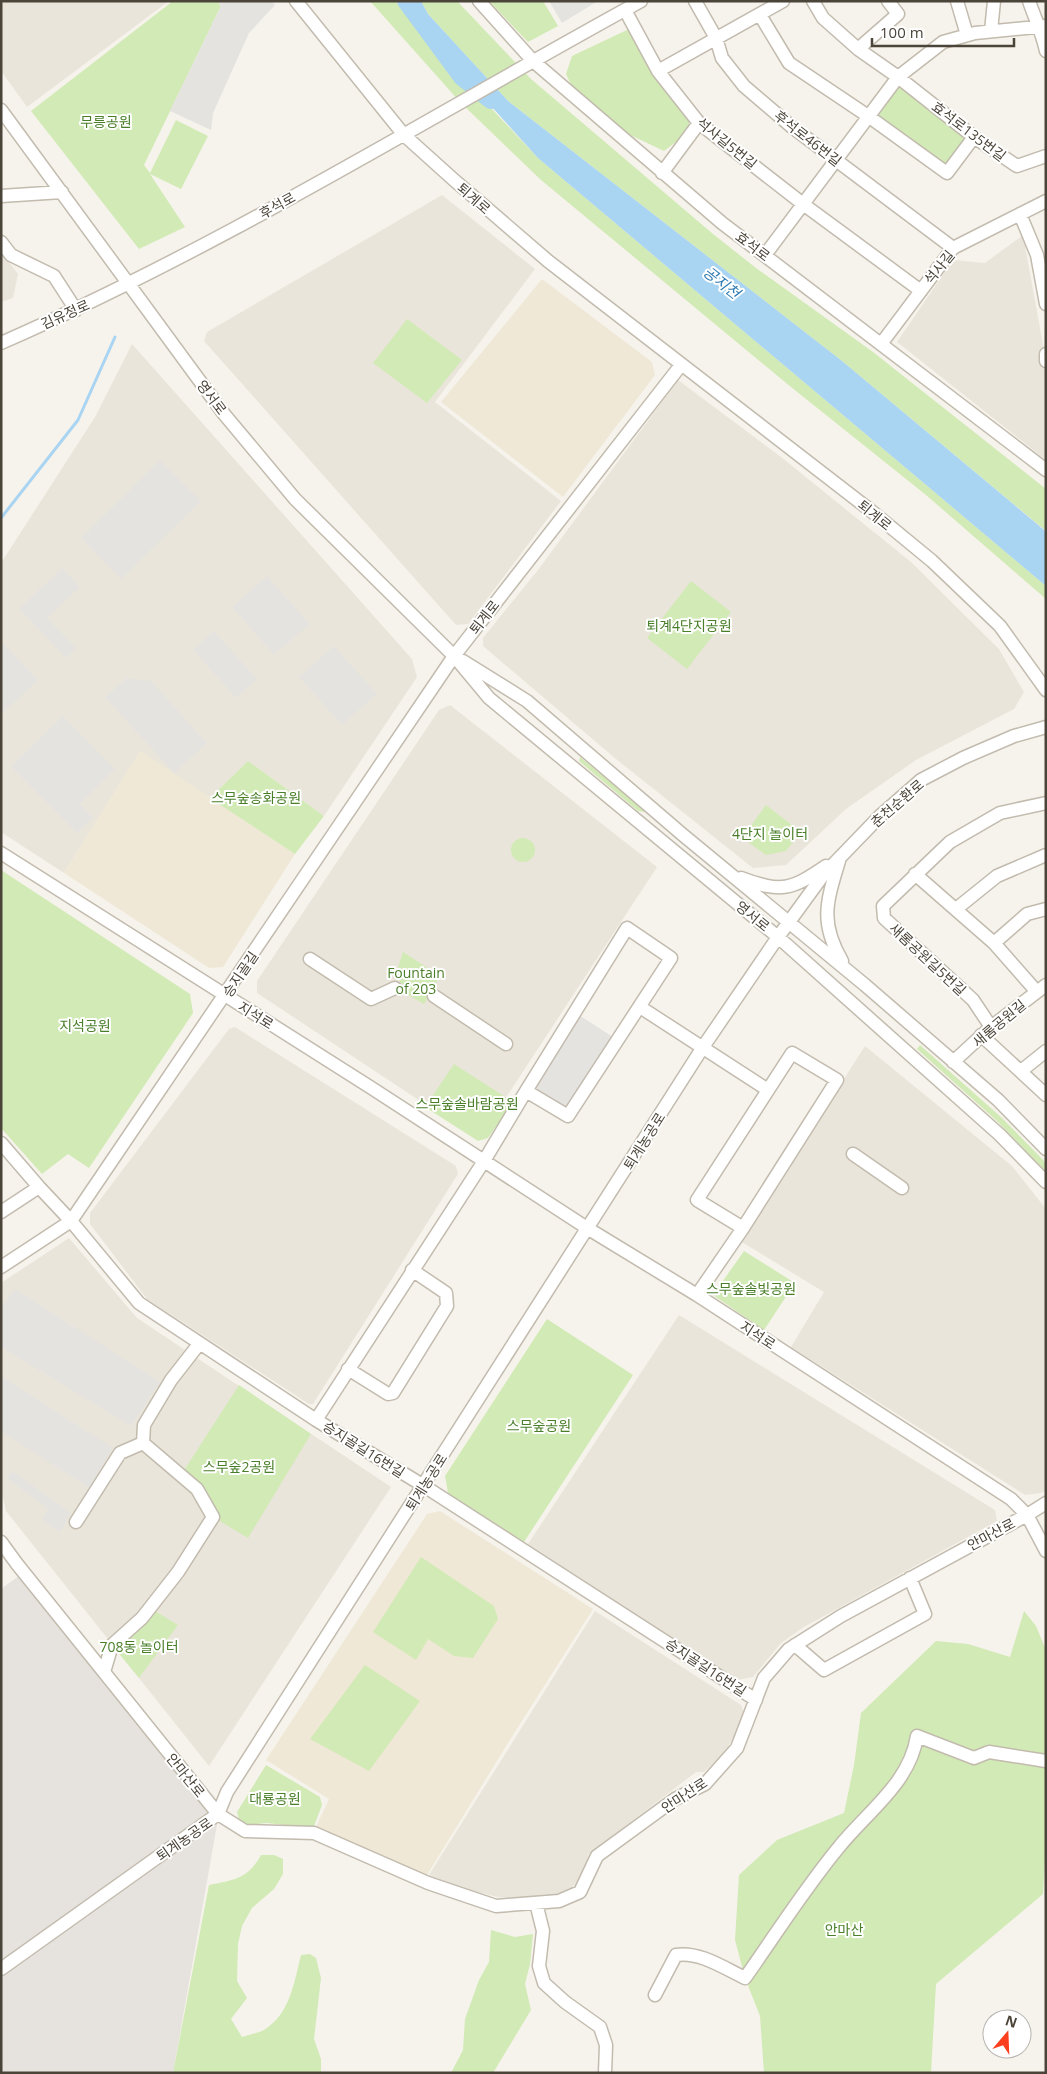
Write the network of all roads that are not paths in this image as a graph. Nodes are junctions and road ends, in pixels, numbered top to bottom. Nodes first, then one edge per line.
1 (296, 1) edge
2 (479, 1) edge
3 (641, 1) edge
4 (695, 1) edge
5 (783, 1) edge
6 (813, 1) edge
7 (888, 1) edge
8 (957, 1) edge
9 (994, 1) edge
10 (1029, 1) edge
11 (626, 10) junction
12 (760, 15) junction
13 (1043, 27) edge
14 (991, 32) junction
15 (967, 35) junction
16 (716, 38) junction
17 (858, 49) junction
18 (1046, 51) edge
19 (533, 61) junction
20 (658, 71) junction
21 (898, 77) junction
22 (1, 110) edge
23 (868, 116) junction
24 (699, 123) junction
25 (404, 135) junction
26 (974, 137) junction
27 (1046, 156) edge
28 (835, 160) junction
29 (662, 173) junction
30 (62, 192) junction
31 (1, 196) edge
32 (1046, 201) edge
33 (803, 204) junction
34 (1020, 214) junction
35 (1, 242) edge
36 (953, 248) junction
37 (765, 255) junction
38 (128, 284) junction
39 (920, 291) junction
40 (1046, 304) edge
41 (76, 310) junction
42 (1, 342) edge
43 (880, 344) junction
44 (1046, 354) edge
45 (1046, 361) edge
46 (681, 365) junction
47 (1046, 470) edge
48 (454, 656) junction
49 (1046, 690) edge
50 (527, 702) junction
51 (513, 718) junction
52 (1046, 727) edge
53 (1045, 805) edge
54 (1, 853) edge
55 (1046, 854) edge
56 (707, 855) junction
57 (841, 856) junction
58 (694, 868) junction
59 (915, 874) junction
60 (733, 875) junction
61 (956, 909) junction
62 (1046, 909) edge
63 (783, 929) junction
64 (994, 943) junction
65 (310, 959) dead end
66 (847, 969) junction
67 (395, 988) dead end
68 (1041, 988) edge
69 (225, 995) junction
70 (877, 995) junction
71 (434, 996) dead end
72 (640, 1007) junction
73 (859, 1009) junction
74 (986, 1031) junction
75 (506, 1044) dead end
76 (703, 1047) junction
77 (1046, 1051) edge
78 (953, 1062) junction
79 (1021, 1071) junction
80 (768, 1090) junction
81 (526, 1091) junction
82 (1046, 1095) edge
83 (2, 1145) edge
84 (1046, 1149) edge
85 (853, 1154) dead end
86 (484, 1161) junction
87 (1046, 1182) edge
88 (39, 1188) junction
89 (902, 1188) dead end
90 (1, 1212) edge
91 (71, 1221) junction
92 (587, 1228) junction
93 (743, 1228) junction
94 (1, 1267) edge
95 (412, 1270) junction
96 (697, 1295) junction
97 (199, 1344) junction
98 (348, 1368) junction
99 (316, 1420) junction
100 (143, 1443) junction
101 (424, 1486) junction
102 (1046, 1503) edge
103 (1027, 1515) junction
104 (76, 1522) dead end
105 (1, 1542) edge
106 (1046, 1551) edge
107 (910, 1578) junction
108 (795, 1646) junction
109 (104, 1672) junction
110 (756, 1700) junction
111 (1046, 1761) edge
112 (218, 1814) junction
113 (536, 1903) junction
114 (1, 1969) edge
115 (655, 1995) dead end
116 (605, 2073) edge

1 - 25 street, 퇴계로
2 - 19 street, 효석로
3 - 11 street
4 - 16 street, 후석로46번길
5 - 12 street
6 - 17 street, 효석로135번길
7 - 17 street
8 - 15 street
9 - 14 street
10 - 13 street
11 - 19 street
11 - 20 street, 석사길5번길
12 - 16 street
12 - 23 street
13 - 14 street
13 - 18 street
14 - 15 street
15 - 21 street
16 - 20 street
16 - 28 street, 후석로46번길
17 - 21 street, 효석로135번길
19 - 25 street, 후석로
19 - 29 street, 효석로
20 - 24 street, 석사길5번길
21 - 23 street
21 - 26 street, 효석로135번길
22 - 30 street, 영서로
23 - 26 street
23 - 28 street
24 - 29 street
24 - 33 street, 석사길5번길
25 - 38 street, 후석로
25 - 46 street, 퇴계로
26 - 27 street, 효석로135번길
28 - 33 street
28 - 36 street, 후석로46번길
29 - 37 street, 효석로
30 - 31 street
30 - 38 street, 영서로
32 - 34 street, 석사길
33 - 37 street
33 - 39 street, 석사길5번길
34 - 36 street, 석사길
34 - 40 street
35 - 41 street
36 - 39 street, 석사길
37 - 43 street, 효석로
38 - 41 street, 김유정로
38 - 48 street, 영서로
39 - 43 street, 석사길
41 - 42 street, 김유정로
43 - 47 street, 효석로
44 - 45 street
46 - 48 street, 퇴계로
46 - 49 street, 퇴계로
48 - 50 street, 영서로
48 - 51 street, 영서로
48 - 69 street, 승지골길
50 - 51 street
50 - 56 street, 영서로
51 - 58 street, 영서로
52 - 57 street, 춘천순환로
53 - 59 street, 새롬공원길5번길
54 - 69 street, 지석로
55 - 61 street
56 - 58 street
56 - 60 street, 영서로
57 - 60 street
57 - 63 street, 춘천순환로
57 - 66 street
58 - 63 street, 영서로
59 - 61 street
59 - 74 street, 새롬공원길5번길
60 - 63 street, 영서로
61 - 64 street
62 - 64 street
63 - 66 street, 영서로
63 - 73 street, 영서로
63 - 76 street, 퇴계농공로
64 - 68 street
65 - 67 street
66 - 70 street, 영서로
68 - 74 street, 새롬공원길
69 - 86 street, 지석로
69 - 91 street, 승지골길
70 - 73 street
70 - 78 street, 영서로
71 - 75 street
72 - 76 street
72 - 81 street
72 - 81 street
73 - 87 street, 영서로
74 - 78 street, 새롬공원길
74 - 79 street, 새롬공원길5번길
76 - 80 street
76 - 92 street, 퇴계농공로
77 - 79 street
78 - 84 street, 영서로
79 - 82 street, 새롬공원길5번길
80 - 93 street
80 - 93 street
81 - 86 street
83 - 88 street, 승지골길16번길
85 - 89 street
86 - 92 street, 지석로
86 - 95 street
88 - 90 street
88 - 91 street, 승지골길16번길
91 - 94 street, 승지골길
91 - 97 street, 승지골길16번길
92 - 96 street, 지석로
92 - 101 street, 퇴계농공로
93 - 96 street
95 - 98 street
95 - 98 street
96 - 103 street, 지석로
97 - 99 street, 승지골길16번길
97 - 100 street
98 - 99 street
99 - 101 street, 승지골길16번길
100 - 104 street
100 - 109 street
101 - 110 street, 승지골길16번길
101 - 112 street, 퇴계농공로
102 - 103 street, 안마산로
103 - 106 street, 지석로
103 - 107 street, 안마산로
105 - 109 street, 안마산로
107 - 108 street, 안마산로
107 - 108 street
108 - 110 street, 안마산로
109 - 112 street, 안마산로
110 - 113 street, 안마산로
111 - 115 street
112 - 113 street, 안마산로
112 - 114 street, 퇴계농공로
113 - 116 street

